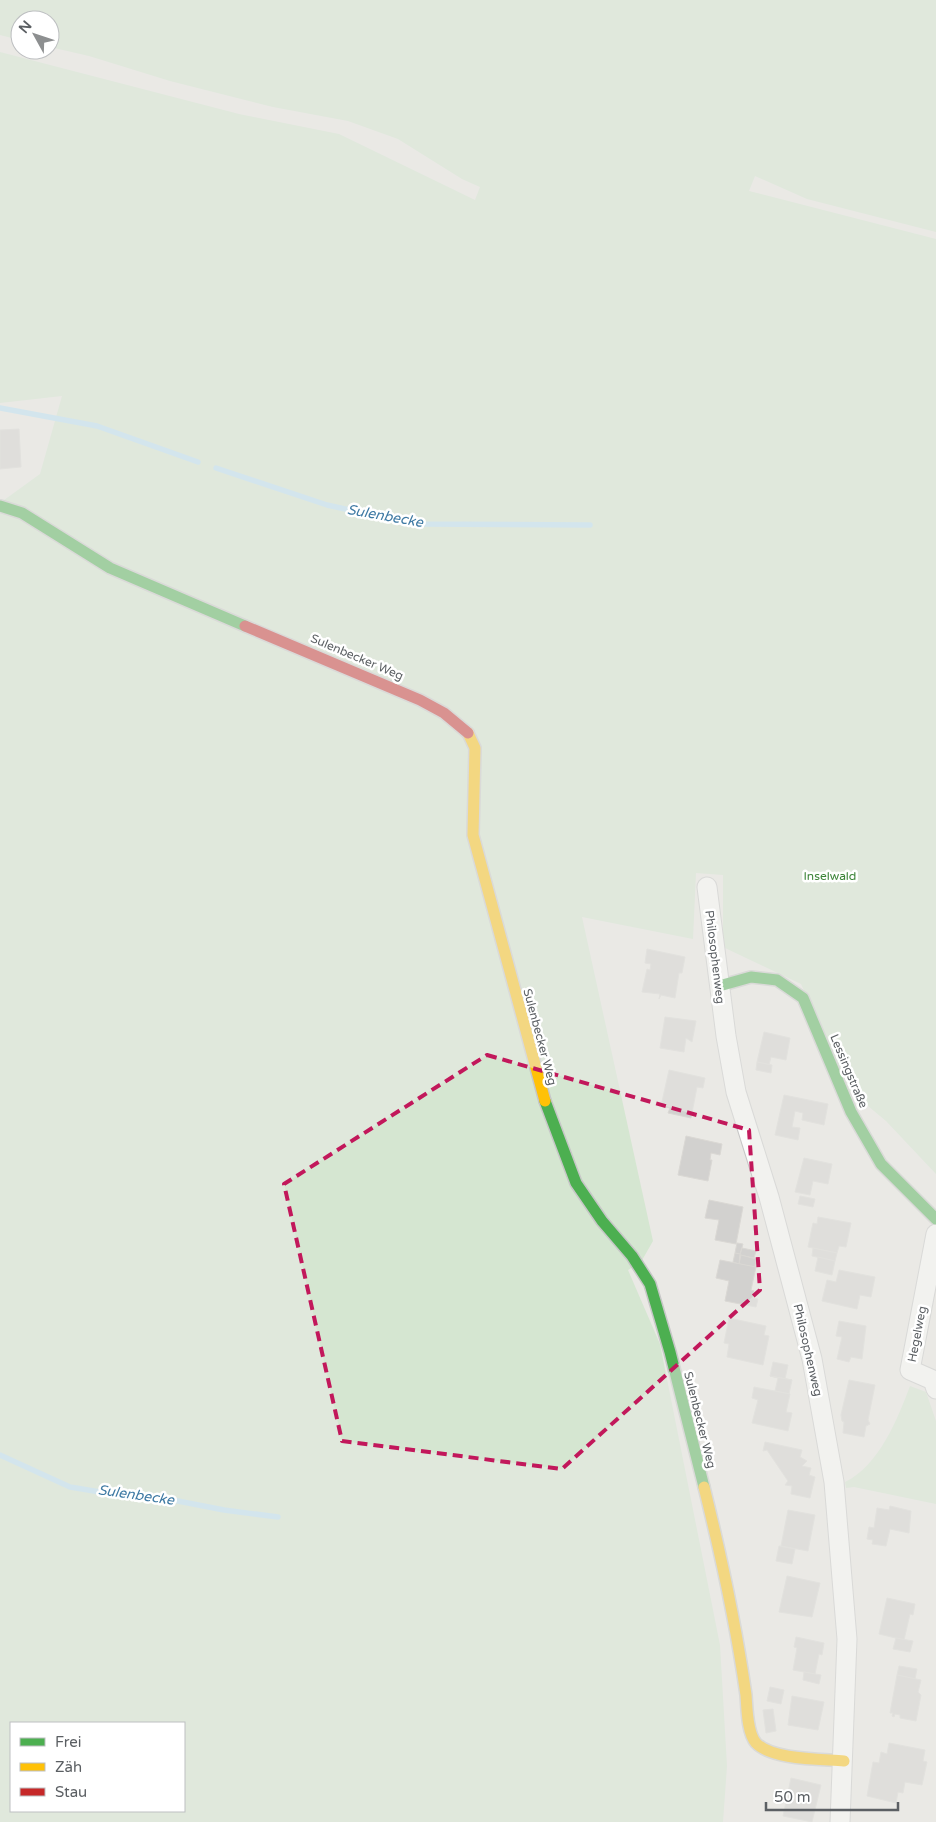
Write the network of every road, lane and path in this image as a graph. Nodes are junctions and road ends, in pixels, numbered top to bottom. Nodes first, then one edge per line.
1 (0, 506) edge
2 (707, 887) dead end
3 (719, 986) junction
4 (936, 1219) edge
5 (936, 1234) edge
6 (936, 1389) edge
7 (844, 1761) junction
8 (840, 1822) edge

1 - 7 street, Sulenbecker Weg
2 - 3 street, Philosophenweg
3 - 4 street, Lessingstraße
3 - 7 street, Philosophenweg
5 - 6 street, Hegelweg
7 - 8 street, Philosophenweg

